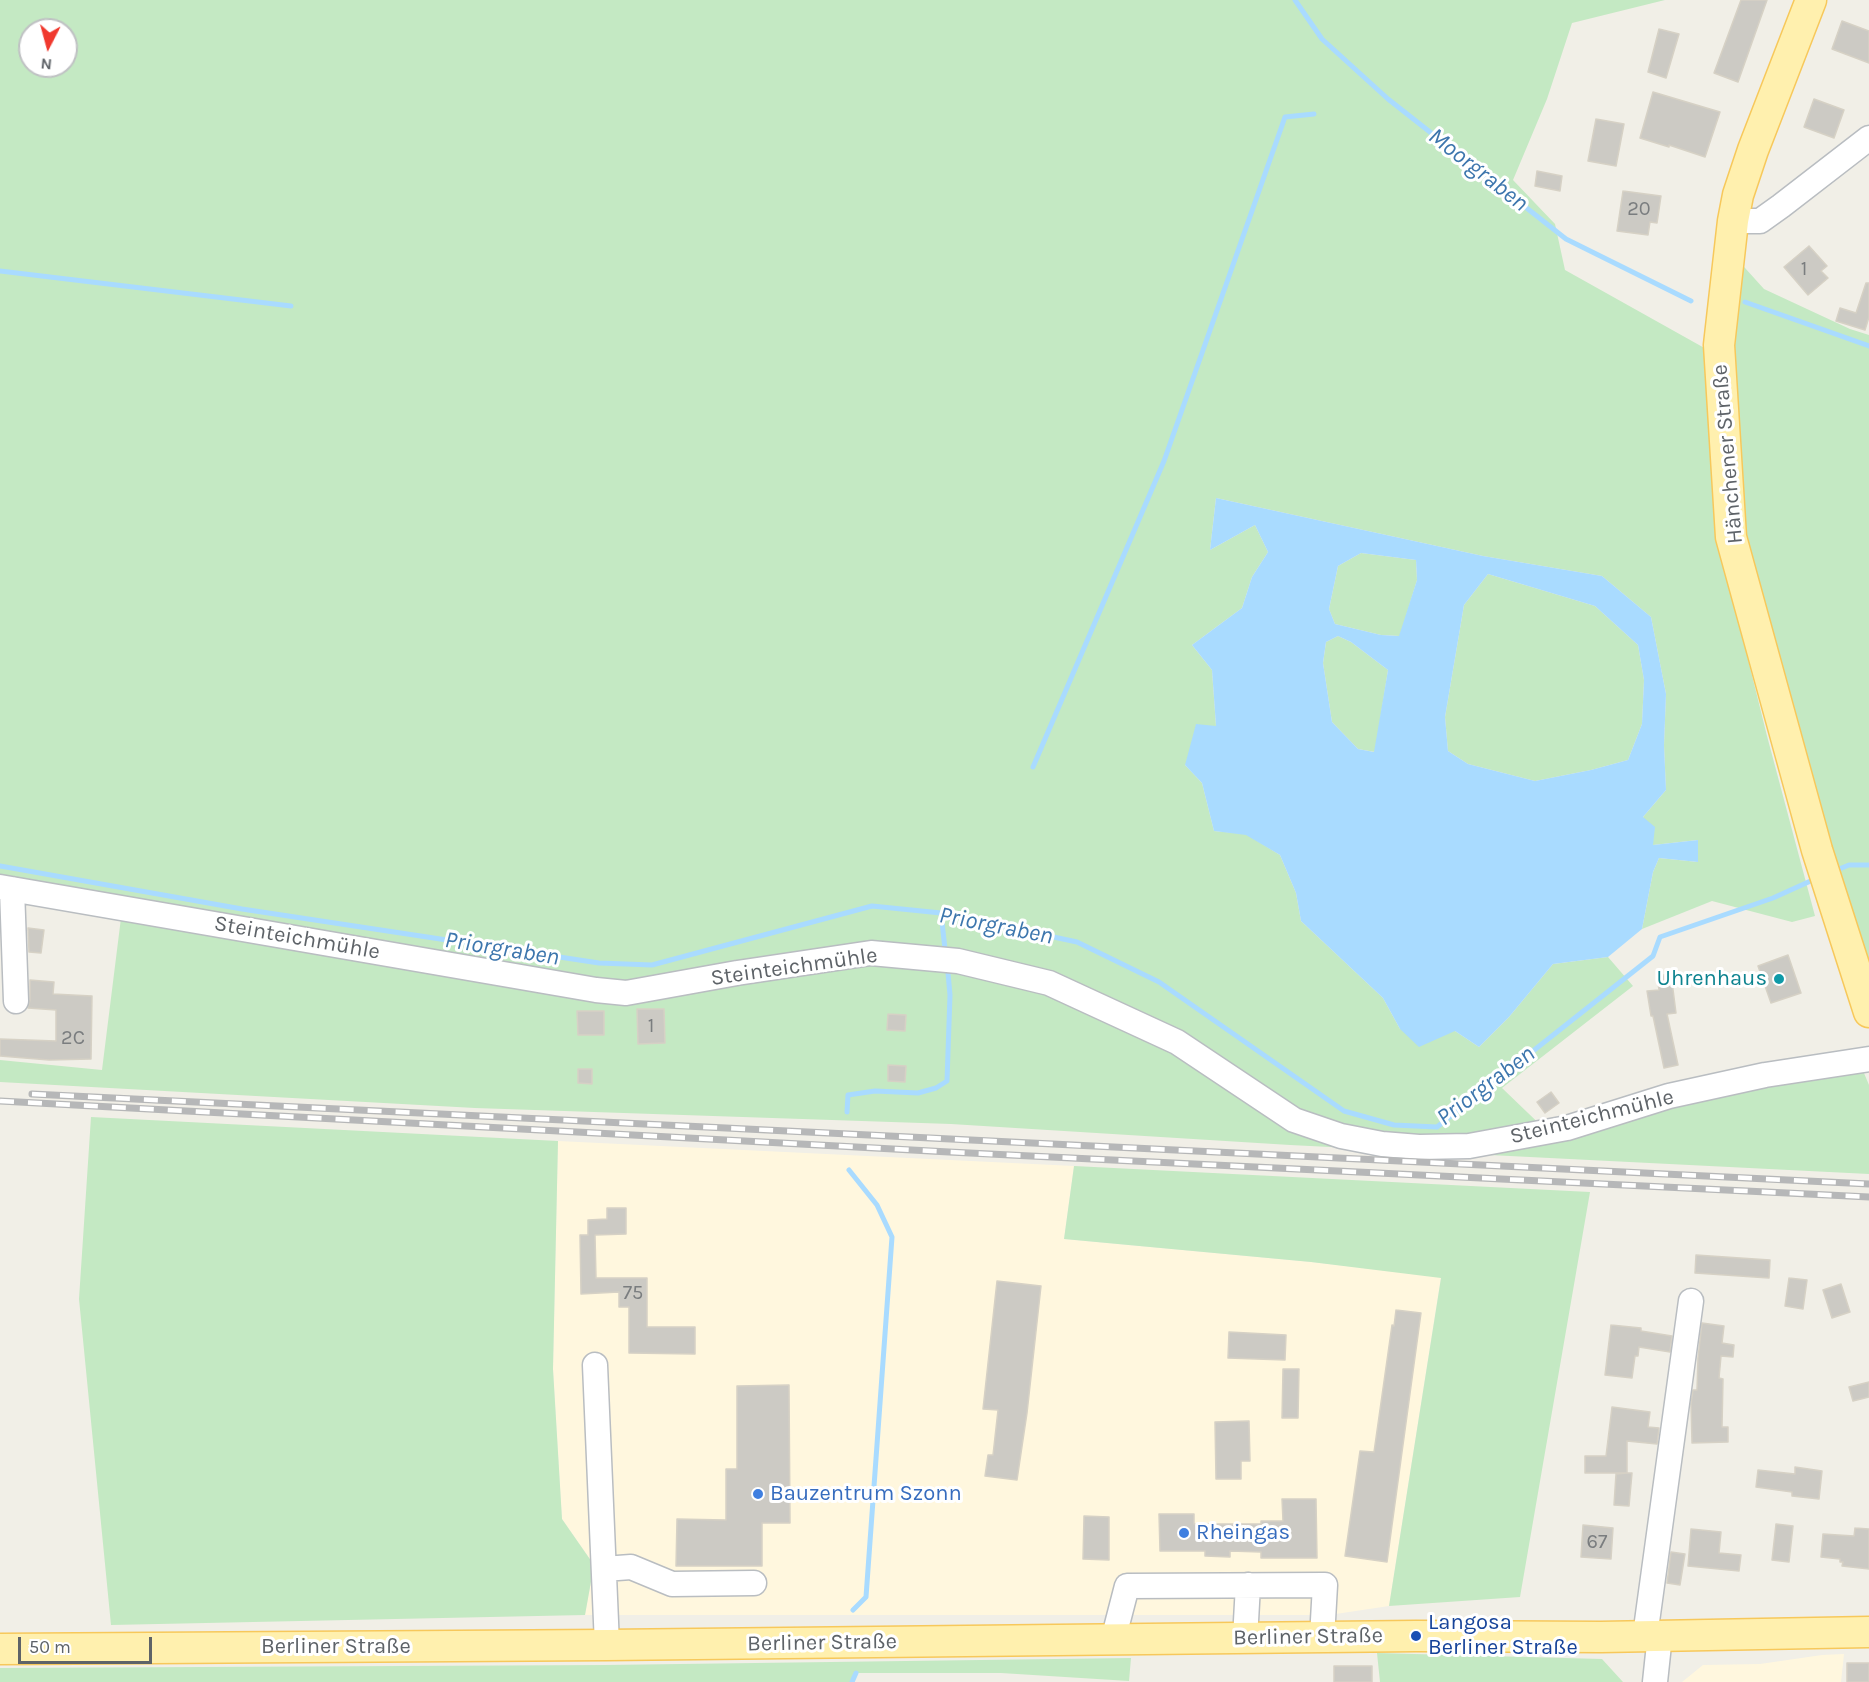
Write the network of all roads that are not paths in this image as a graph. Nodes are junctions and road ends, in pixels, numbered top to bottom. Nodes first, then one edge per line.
1 (1811, 0) edge
2 (1869, 138) edge
3 (1733, 221) junction
4 (6, 888) edge
5 (16, 1001) dead end
6 (1869, 1012) edge
7 (1869, 1059) edge
8 (1691, 1301) dead end
9 (595, 1365) dead end
10 (604, 1569) junction
11 (754, 1583) dead end
12 (1248, 1586) junction
13 (1869, 1632) edge
14 (1652, 1636) junction
15 (1322, 1638) junction
16 (1245, 1639) junction
17 (1113, 1640) junction
18 (607, 1645) junction
19 (0, 1649) edge
20 (1655, 1682) edge

1 - 3 main road, Hänchener Straße
2 - 3 street
3 - 6 main road, Hänchener Straße
4 - 5 street
4 - 7 street, Steinteichmühle
8 - 14 street
9 - 10 street
10 - 11 street
10 - 18 street
12 - 15 street
12 - 16 street
12 - 17 street
13 - 14 main road, Berliner Straße
14 - 15 main road, Berliner Straße
14 - 20 street
15 - 16 main road, Berliner Straße
16 - 17 main road, Berliner Straße
17 - 18 main road, Berliner Straße
18 - 19 main road, Berliner Straße

